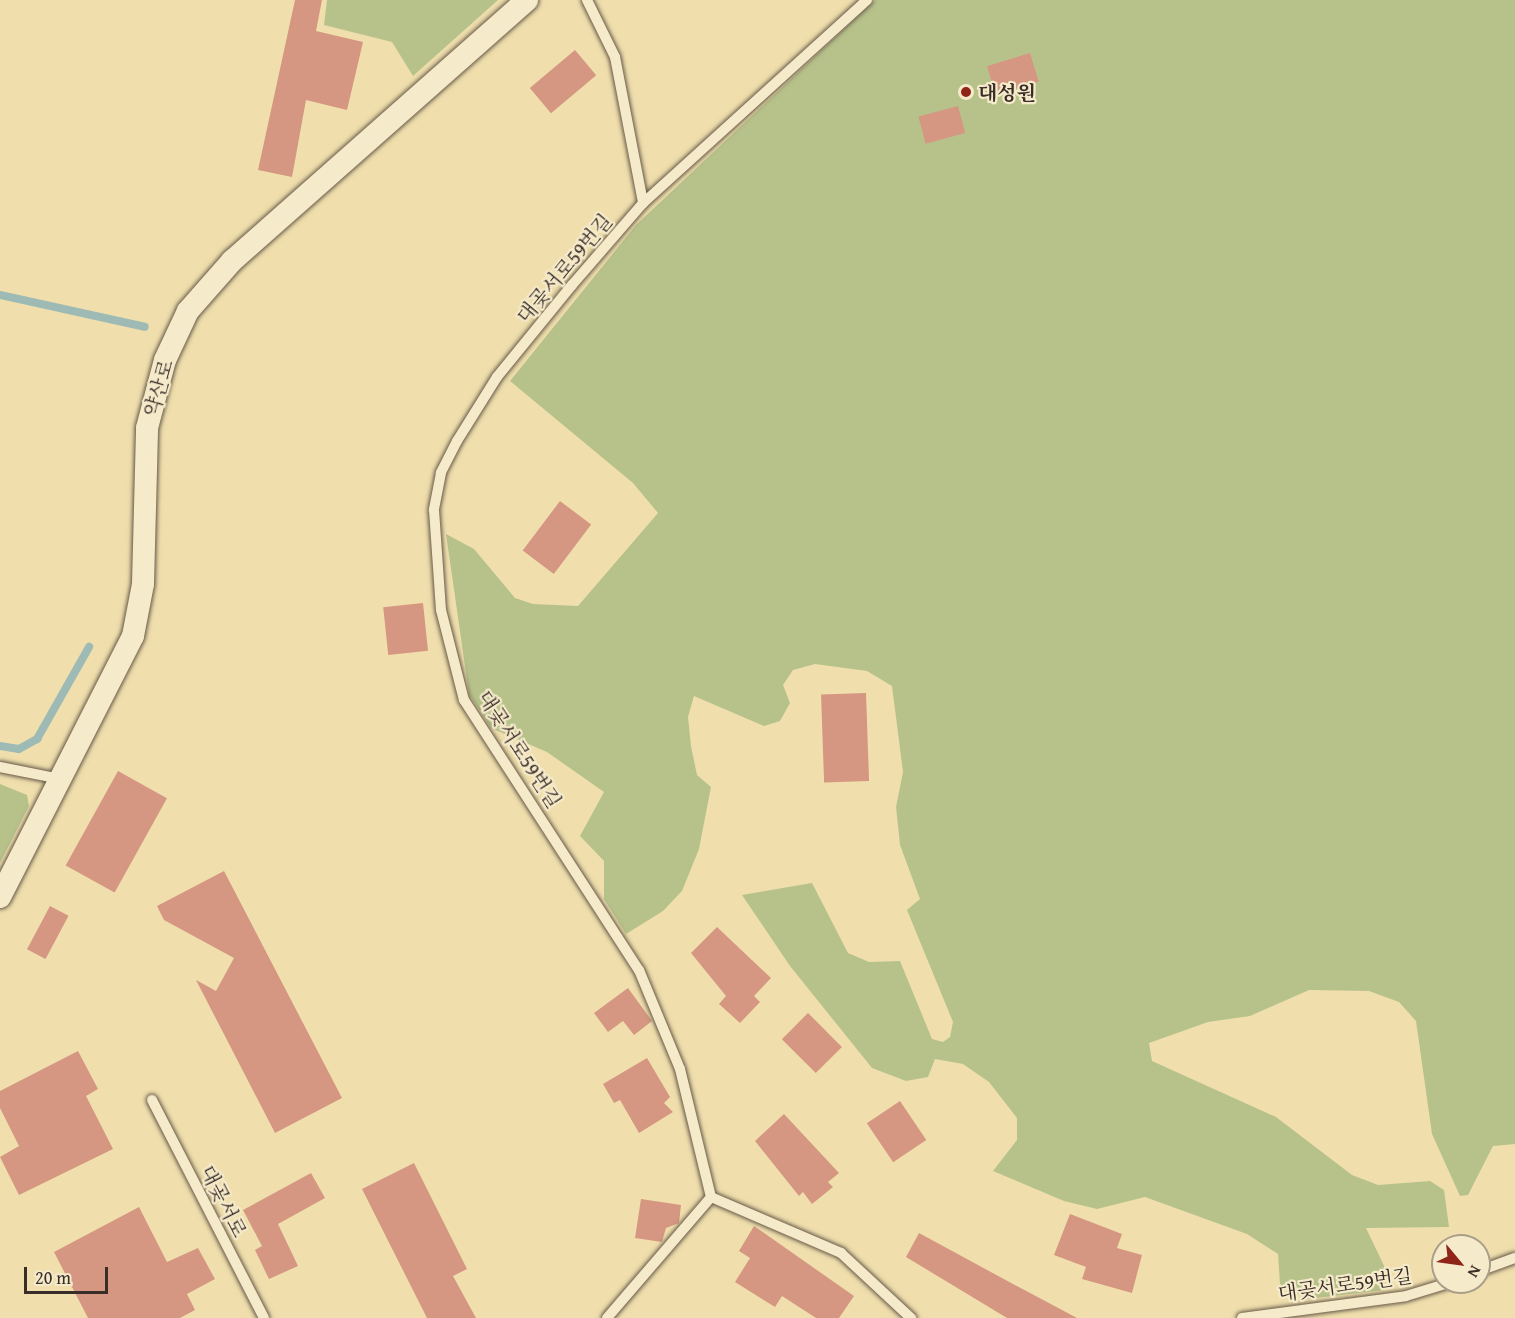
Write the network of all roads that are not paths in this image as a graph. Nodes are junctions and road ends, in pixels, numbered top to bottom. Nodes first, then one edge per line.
1 (527, 0) edge
2 (588, 0) edge
3 (867, 0) edge
4 (643, 203) junction
5 (0, 767) edge
6 (61, 779) junction
7 (0, 897) edge
8 (152, 1100) dead end
9 (711, 1197) junction
10 (1515, 1258) edge
11 (1491, 1267) edge
12 (1431, 1288) edge
13 (264, 1318) edge
14 (607, 1318) edge
15 (911, 1318) edge
16 (1242, 1318) edge

1 - 6 street, 약산로
2 - 4 lane
3 - 4 lane, 대곶서로59번길
4 - 9 lane, 대곶서로59번길
5 - 6 lane
6 - 7 street, 약산로
8 - 13 lane, 대곶서로
9 - 14 lane
9 - 15 lane
10 - 11 lane
12 - 16 lane, 대곶서로59번길

